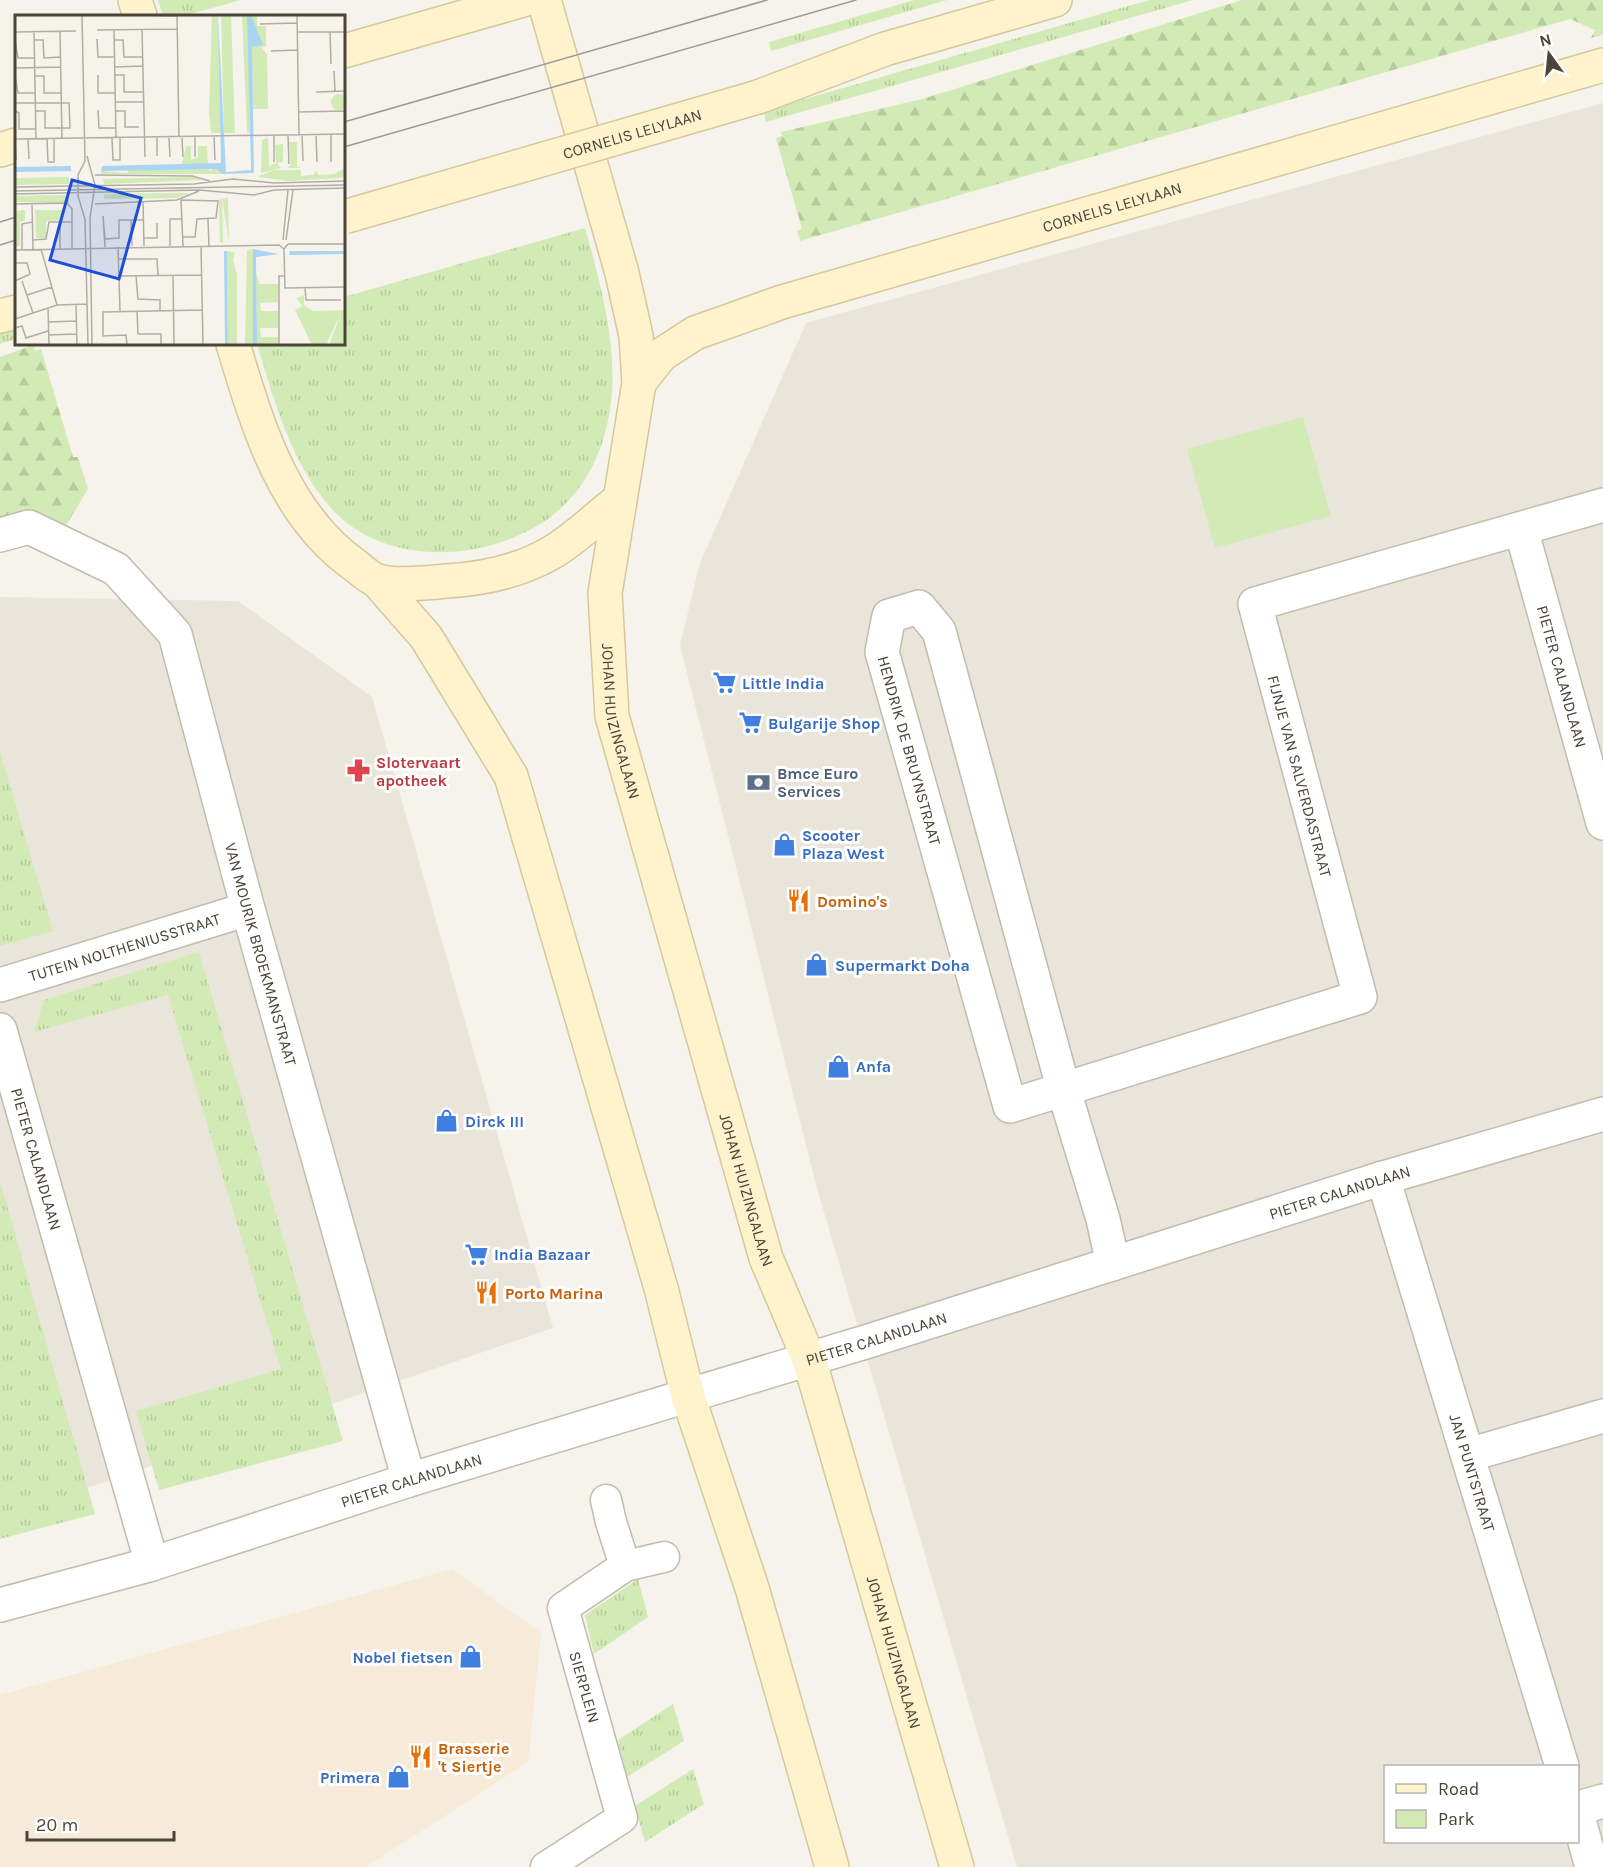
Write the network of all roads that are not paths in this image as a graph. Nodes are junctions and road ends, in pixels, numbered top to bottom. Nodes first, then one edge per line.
1 (135, 0) edge
2 (523, 0) edge
3 (544, 0) edge
4 (1055, 0) edge
5 (140, 15) edge
6 (345, 51) edge
7 (1603, 65) edge
8 (15, 145) edge
9 (0, 150) edge
10 (345, 217) edge
11 (15, 312) edge
12 (0, 316) edge
13 (233, 345) edge
14 (639, 383) junction
15 (619, 500) junction
16 (1603, 505) edge
17 (1521, 529) junction
18 (0, 535) edge
19 (377, 581) junction
20 (1603, 823) edge
21 (248, 909) junction
22 (0, 985) edge
23 (0, 1030) edge
24 (1064, 1091) junction
25 (1603, 1114) edge
26 (1383, 1178) junction
27 (1113, 1264) junction
28 (809, 1359) junction
29 (688, 1396) junction
30 (1603, 1416) edge
31 (1468, 1455) junction
32 (409, 1480) junction
33 (606, 1500) dead end
34 (664, 1557) dead end
35 (152, 1564) junction
36 (625, 1566) junction
37 (0, 1605) edge
38 (1561, 1765) edge
39 (1603, 1801) edge
40 (1579, 1808) edge
41 (1579, 1821) edge
42 (546, 1867) edge
43 (832, 1867) edge
44 (957, 1867) edge
45 (1592, 1867) edge

1 - 5 main road
2 - 6 main road
3 - 14 main road, JOHAN HUIZINGALAAN
4 - 10 main road, CORNELIS LELYLAAN, bridge
7 - 14 main road, CORNELIS LELYLAAN
8 - 9 main road
11 - 12 main road
13 - 19 main road
14 - 15 main road, JOHAN HUIZINGALAAN
15 - 19 main road
15 - 28 main road, JOHAN HUIZINGALAAN
16 - 17 street, FIJNJE VAN SALVERDASTRAAT
17 - 20 street, PIETER CALANDLAAN
17 - 24 street, FIJNJE VAN SALVERDASTRAAT
18 - 21 street, VAN MOURIK BROEKMANSTRAAT
19 - 29 main road
21 - 22 street, TUTEIN NOLTHENIUSSTRAAT
21 - 32 street, VAN MOURIK BROEKMANSTRAAT
23 - 35 street, PIETER CALANDLAAN
24 - 24 street, HENDRIK DE BRUYNSTRAAT
24 - 27 street, HENDRIK DE BRUYNSTRAAT
25 - 26 street, PIETER CALANDLAAN
26 - 27 street, PIETER CALANDLAAN
26 - 31 street, JAN PUNTSTRAAT
27 - 28 street, PIETER CALANDLAAN
28 - 29 street, PIETER CALANDLAAN
28 - 44 main road, JOHAN HUIZINGALAAN
29 - 32 street, PIETER CALANDLAAN
29 - 43 main road
30 - 31 street
31 - 38 street, JAN PUNTSTRAAT
32 - 35 street, PIETER CALANDLAAN
33 - 36 street
34 - 36 street
35 - 37 street, PIETER CALANDLAAN
36 - 42 street, SIERPLEIN
39 - 40 street
41 - 45 street

